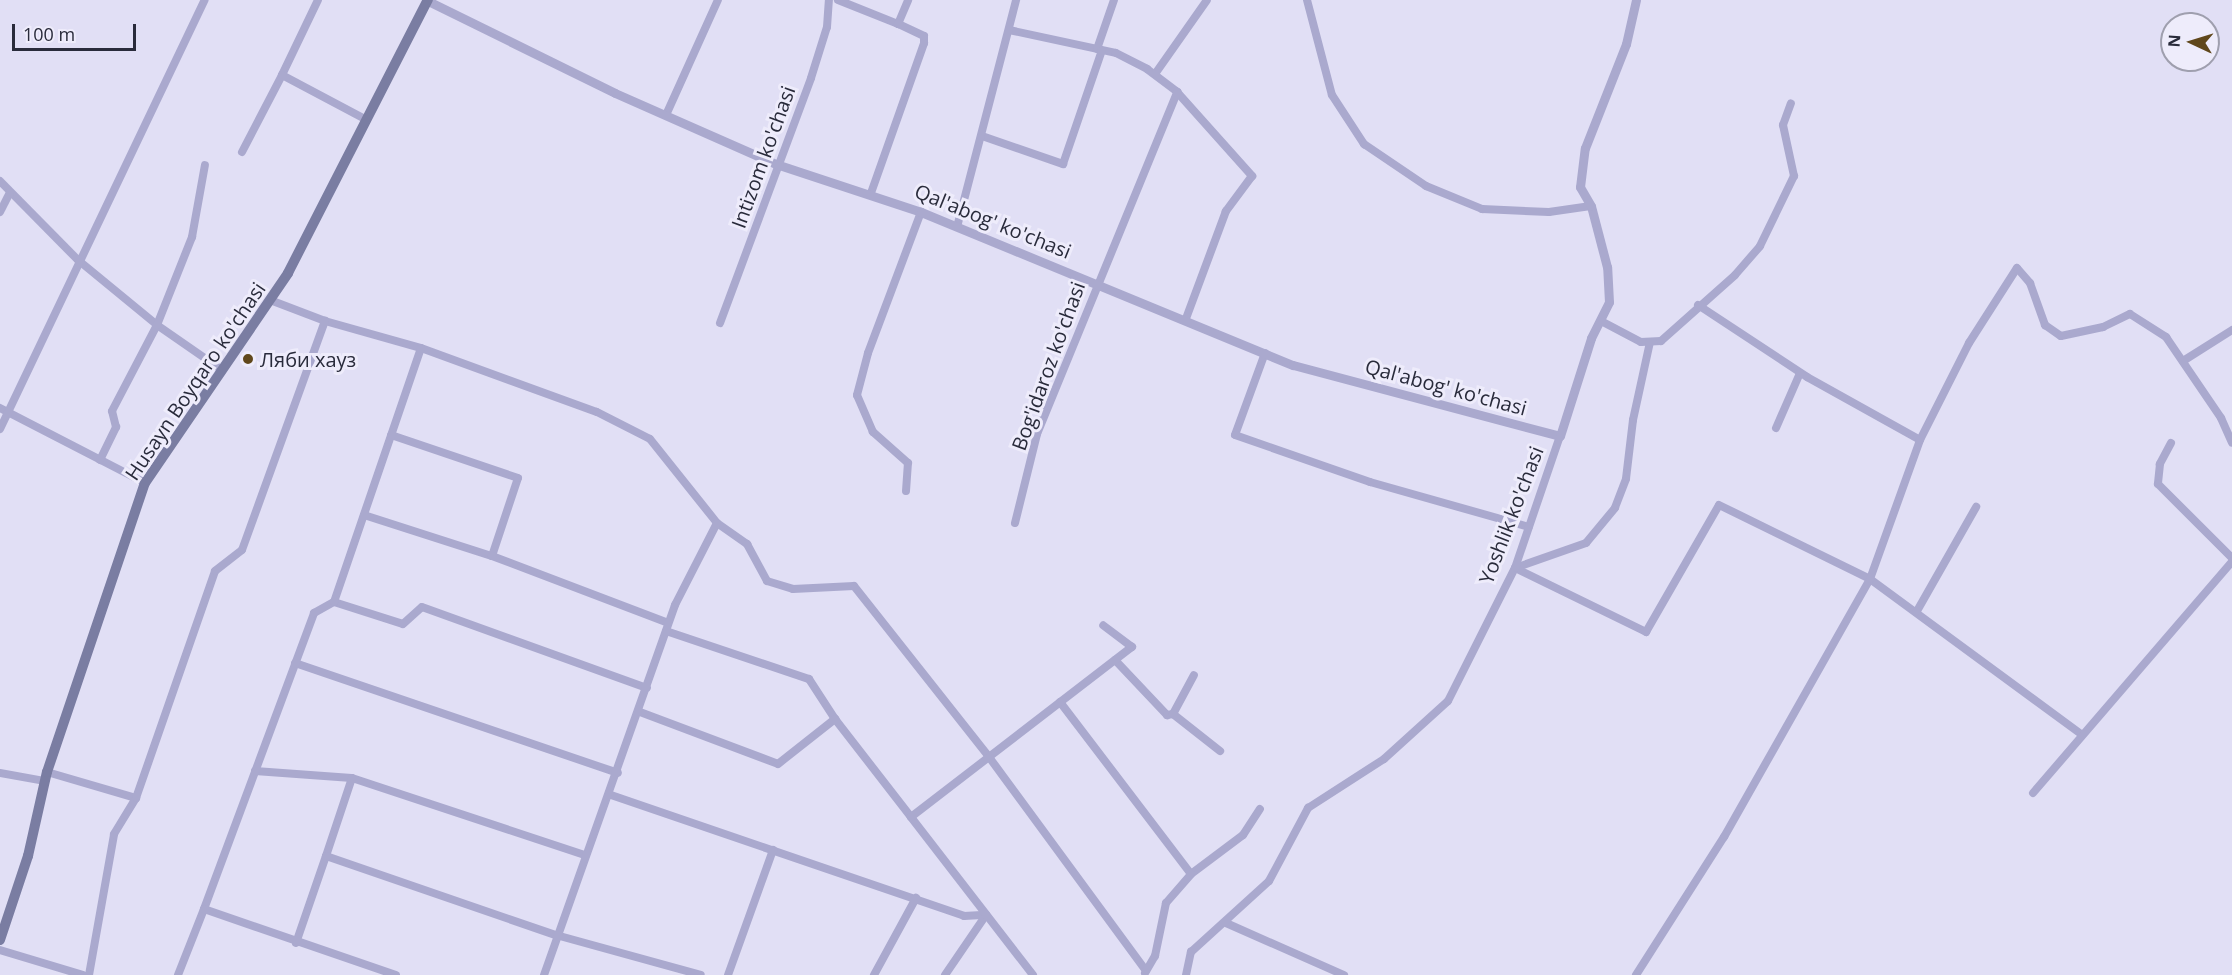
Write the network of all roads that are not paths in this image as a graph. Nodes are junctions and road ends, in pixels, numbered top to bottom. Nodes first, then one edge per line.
1 (205, 0) edge
2 (318, 0) edge
3 (428, 0) edge
4 (717, 0) edge
5 (829, 0) edge
6 (838, 0) edge
7 (908, 0) edge
8 (1016, 0) edge
9 (1113, 0) edge
10 (1207, 0) edge
11 (1307, 0) edge
12 (1636, 0) edge
13 (898, 24) junction
14 (1009, 30) junction
15 (1099, 50) junction
16 (1155, 74) junction
17 (282, 75) junction
18 (1178, 92) junction
19 (1791, 103) dead end
20 (666, 116) junction
21 (367, 120) junction
22 (982, 136) junction
23 (242, 152) dead end
24 (776, 164) junction
25 (205, 165) dead end
26 (0, 181) edge
27 (10, 192) junction
28 (871, 193) junction
29 (1591, 206) junction
30 (0, 212) edge
31 (921, 212) junction
32 (957, 227) junction
33 (78, 260) junction
34 (1097, 282) junction
35 (270, 300) junction
36 (1698, 305) junction
37 (325, 321) junction
38 (1185, 321) junction
39 (1601, 321) junction
40 (720, 323) dead end
41 (157, 325) junction
42 (2232, 330) edge
43 (1650, 342) junction
44 (421, 348) junction
45 (1265, 353) junction
46 (2183, 361) junction
47 (222, 370) junction
48 (1800, 373) junction
49 (3, 410) edge
50 (1776, 428) dead end
51 (0, 429) edge
52 (392, 435) junction
53 (1560, 436) junction
54 (1920, 440) junction
55 (2170, 443) dead end
56 (2232, 443) edge
57 (100, 460) junction
58 (145, 483) junction
59 (906, 490) dead end
60 (1976, 507) dead end
61 (364, 515) junction
62 (717, 523) junction
63 (1015, 523) dead end
64 (1529, 527) junction
65 (492, 556) junction
66 (2232, 560) edge
67 (1515, 568) junction
68 (1870, 579) junction
69 (334, 602) junction
70 (1917, 611) junction
71 (1103, 625) dead end
72 (667, 627) junction
73 (1115, 660) junction
74 (295, 663) junction
75 (1194, 675) dead end
76 (647, 688) junction
77 (1060, 702) junction
78 (640, 712) junction
79 (1173, 714) junction
80 (835, 719) junction
81 (2081, 734) junction
82 (1220, 751) dead end
83 (989, 757) junction
84 (255, 771) junction
85 (0, 773) edge
86 (618, 774) junction
87 (46, 776) junction
88 (352, 778) junction
89 (2033, 793) dead end
90 (610, 795) junction
91 (136, 798) junction
92 (1260, 809) dead end
93 (911, 817) junction
94 (773, 850) junction
95 (585, 855) junction
96 (326, 856) junction
97 (1191, 874) junction
98 (916, 898) junction
99 (204, 909) junction
100 (986, 915) junction
101 (1226, 923) junction
102 (556, 935) junction
103 (0, 940) edge
104 (296, 943) junction
105 (0, 950) edge
106 (372, 971) edge
107 (1145, 973) edge
108 (83, 975) edge
109 (88, 975) edge
110 (178, 975) edge
111 (396, 975) edge
112 (544, 975) edge
113 (701, 975) edge
114 (728, 975) edge
115 (874, 975) edge
116 (945, 975) edge
117 (1033, 975) edge
118 (1186, 975) edge
119 (1344, 975) edge
120 (1636, 975) edge

1 - 33 street
2 - 17 street
3 - 20 street, Qal'abog' ko'chasi
3 - 21 main road, Husayn Boyqaro ko'chasi
4 - 20 street
5 - 24 street, Intizom ko'chasi
6 - 13 street
7 - 13 street
8 - 14 street
9 - 15 street
10 - 16 street
11 - 29 street
12 - 29 street, Yoshlik ko'chasi
13 - 28 street
14 - 15 street
14 - 22 street
15 - 16 street
15 - 22 street
16 - 18 street
17 - 21 street
17 - 23 street
18 - 34 street, Bog'idaroz ko'chasi
18 - 38 street
19 - 36 street
20 - 24 street, Qal'abog' ko'chasi
21 - 35 main road, Husayn Boyqaro ko'chasi
22 - 32 street
24 - 28 street, Qal'abog' ko'chasi
24 - 40 street, Intizom ko'chasi
25 - 41 street
26 - 27 street
27 - 30 street
27 - 33 street
28 - 31 street, Qal'abog' ko'chasi
29 - 39 street, Yoshlik ko'chasi
31 - 32 street, Qal'abog' ko'chasi
31 - 59 street
32 - 34 street, Qal'abog' ko'chasi
33 - 41 street
33 - 49 street
34 - 38 street, Qal'abog' ko'chasi
34 - 63 street, Bog'idaroz ko'chasi
35 - 37 street
35 - 47 main road, Husayn Boyqaro ko'chasi
36 - 43 street
36 - 48 street
37 - 44 street
37 - 91 street
38 - 45 street, Qal'abog' ko'chasi
39 - 43 street
39 - 53 street, Yoshlik ko'chasi
41 - 47 street
41 - 57 street
42 - 46 street
43 - 67 street
44 - 52 street
44 - 62 street
45 - 53 street, Qal'abog' ko'chasi
45 - 64 street
46 - 54 street
46 - 56 street
47 - 58 main road, Husayn Boyqaro ko'chasi
48 - 50 street
48 - 54 street
49 - 51 street
49 - 57 street
52 - 61 street
52 - 65 street
53 - 64 street, Yoshlik ko'chasi
54 - 68 street
55 - 66 street
57 - 58 street
58 - 87 main road, Husayn Boyqaro ko'chasi
60 - 70 street
61 - 65 street
61 - 69 street
62 - 72 street
62 - 83 street
64 - 67 street, Yoshlik ko'chasi
65 - 72 street
66 - 81 street
67 - 68 street
67 - 101 street, Yoshlik ko'chasi
68 - 70 street
68 - 120 street
69 - 74 street
69 - 76 street
70 - 81 street
71 - 73 street
72 - 76 street
72 - 80 street
73 - 77 street
73 - 79 street
74 - 84 street
74 - 86 street
75 - 79 street
76 - 78 street
77 - 83 street
77 - 97 street
78 - 80 street
78 - 86 street
79 - 82 street
80 - 93 street
81 - 89 street
83 - 93 street
83 - 107 street
84 - 88 street
84 - 99 street
85 - 87 street
86 - 90 street
87 - 91 street
87 - 103 main road, Husayn Boyqaro ko'chasi
88 - 95 street
88 - 96 street
90 - 94 street
90 - 95 street
91 - 109 street
92 - 97 street
93 - 100 street
94 - 98 street
94 - 114 street
95 - 102 street
96 - 102 street
96 - 104 street
97 - 107 street
98 - 100 street
98 - 115 street
99 - 104 street
99 - 110 street
100 - 116 street
100 - 117 street
101 - 118 street, Yoshlik ko'chasi
101 - 119 street
102 - 112 street
102 - 113 street
104 - 106 street
105 - 108 street
106 - 111 street

